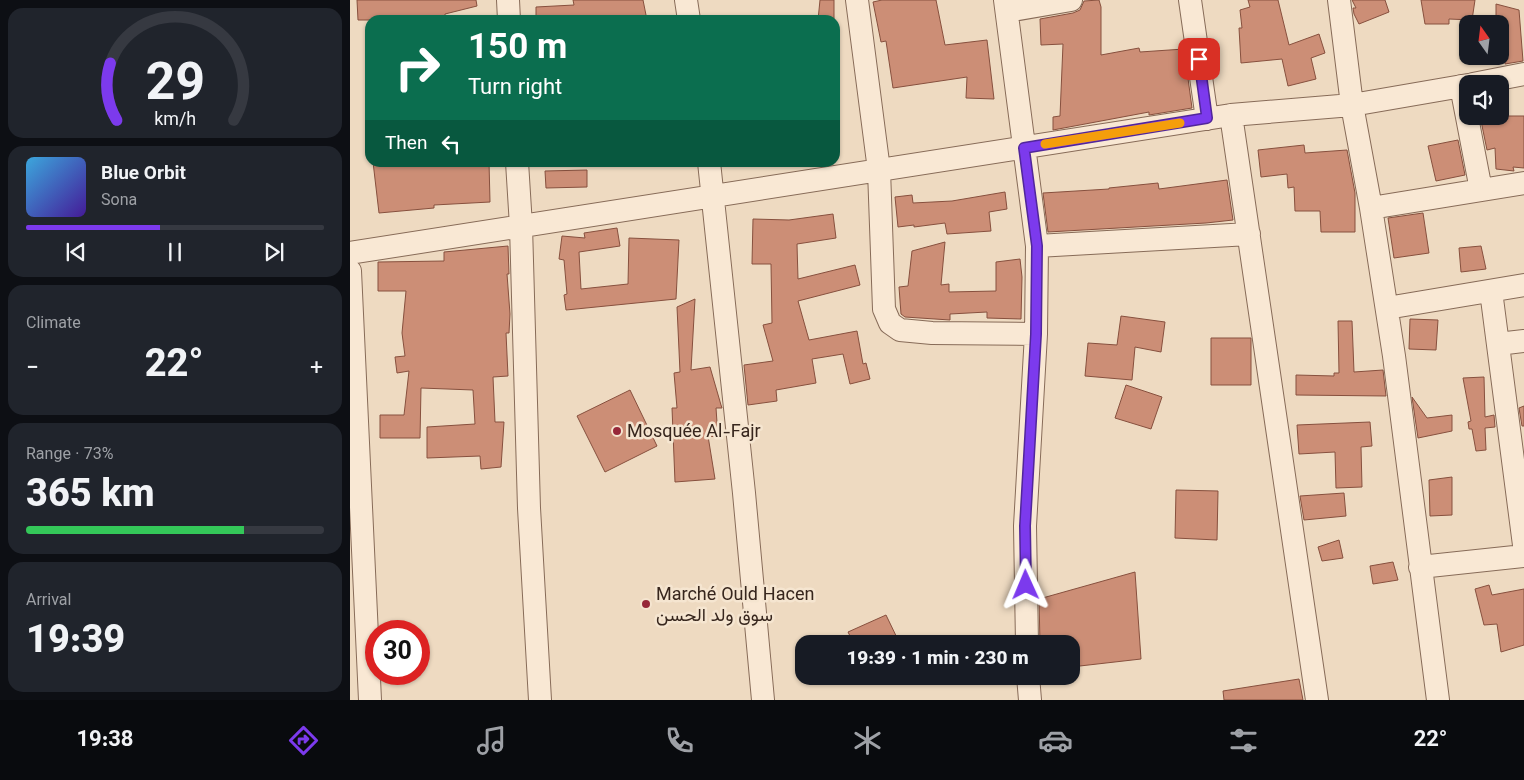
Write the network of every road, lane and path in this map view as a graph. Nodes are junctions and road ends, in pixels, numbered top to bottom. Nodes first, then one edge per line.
1 (508, 0) edge
2 (686, 0) edge
3 (857, 0) edge
4 (1070, 0) edge
5 (1190, 0) edge
6 (1338, 0) edge
7 (1006, 6) edge
8 (509, 15) edge
9 (688, 15) edge
10 (1524, 74) edge
11 (1509, 77) edge
12 (1459, 86) edge
13 (1352, 105) junction
14 (1231, 115) junction
15 (1207, 118) junction
16 (1472, 125) edge
17 (1024, 148) junction
18 (517, 167) edge
19 (710, 167) edge
20 (879, 170) junction
21 (1524, 182) edge
22 (1481, 190) junction
23 (714, 196) junction
24 (1371, 208) junction
25 (520, 226) junction
26 (1250, 234) junction
27 (1037, 246) junction
28 (350, 253) edge
29 (350, 271) edge
30 (1524, 285) edge
31 (1491, 291) junction
32 (1386, 308) junction
33 (1036, 334) junction
34 (1524, 341) edge
35 (1498, 344) junction
36 (355, 462) edge
37 (1524, 545) edge
38 (1524, 556) edge
39 (1420, 567) junction
40 (1027, 635) edge
41 (1029, 685) edge
42 (370, 700) edge
43 (540, 700) edge
44 (763, 700) edge
45 (1030, 700) edge
46 (1317, 700) edge
47 (1438, 700) edge

1 - 8 street
2 - 9 street
3 - 20 street
4 - 7 street
5 - 15 street
6 - 13 street
7 - 17 street
10 - 11 street
12 - 13 street
13 - 14 street
13 - 24 street
14 - 15 street
14 - 26 street
15 - 17 street
16 - 22 street
17 - 20 street
17 - 27 street
18 - 25 street
19 - 23 street
20 - 23 street
20 - 33 street
21 - 22 street
22 - 24 street
23 - 25 street
23 - 44 street
24 - 32 street
25 - 28 street
25 - 43 street
26 - 27 street
26 - 46 street
27 - 33 street
29 - 36 street
30 - 31 street
31 - 32 street
31 - 35 street
32 - 39 street
33 - 40 street
34 - 35 street
35 - 37 street
36 - 42 street
38 - 39 street
39 - 47 street
41 - 45 street

